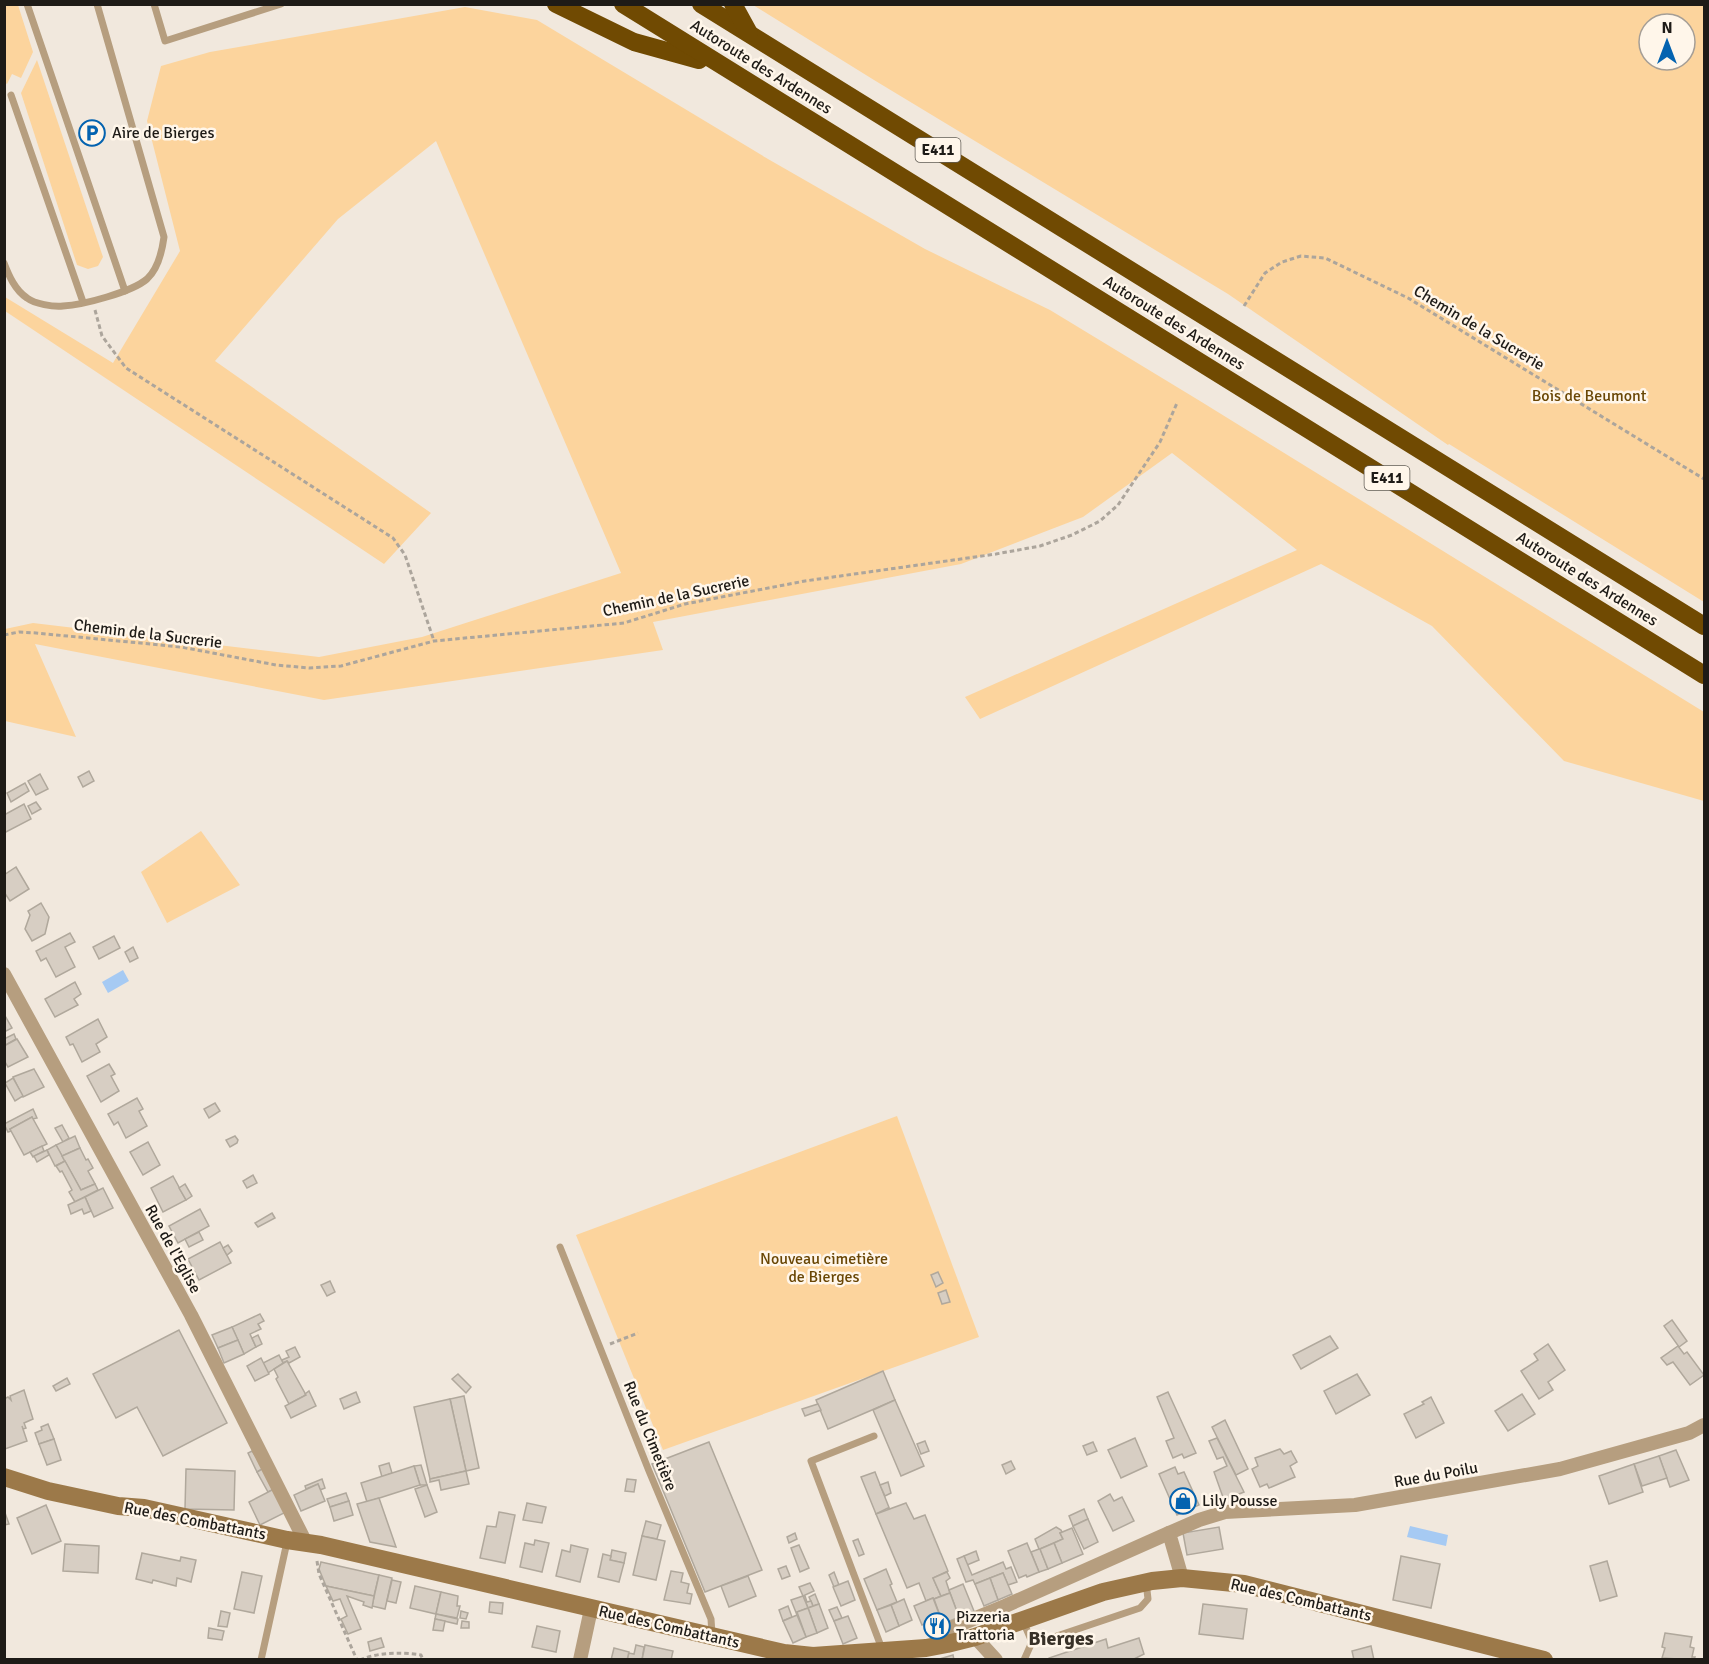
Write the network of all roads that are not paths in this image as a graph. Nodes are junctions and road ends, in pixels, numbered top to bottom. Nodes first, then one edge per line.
1 (27, 4) edge
2 (97, 4) edge
3 (154, 4) edge
4 (281, 4) edge
5 (556, 4) edge
6 (623, 4) edge
7 (701, 4) edge
8 (733, 4) edge
9 (750, 35) junction
10 (721, 66) junction
11 (11, 95) dead end
12 (4, 263) edge
13 (125, 291) junction
14 (83, 302) junction
15 (1704, 626) edge
16 (1704, 675) edge
17 (4, 974) edge
18 (560, 1247) dead end
19 (1704, 1425) edge
20 (874, 1436) dead end
21 (4, 1477) edge
22 (1169, 1533) junction
23 (305, 1543) junction
24 (1182, 1578) junction
25 (1146, 1582) junction
26 (591, 1609) junction
27 (1023, 1621) junction
28 (711, 1636) junction
29 (975, 1637) junction
30 (1032, 1642) junction
31 (947, 1644) junction
32 (883, 1652) junction
33 (813, 1658) edge
34 (261, 1659) edge
35 (580, 1659) edge
36 (996, 1659) edge
37 (1024, 1659) edge
38 (1544, 1659) edge

1 - 13 lane
2 - 13 lane
3 - 4 lane
5 - 10 highway
6 - 10 highway, Autoroute des Ardennes / E411
7 - 9 highway, Autoroute des Ardennes / E411
8 - 9 highway
9 - 15 highway, Autoroute des Ardennes / E411
10 - 16 highway, Autoroute des Ardennes / E411
11 - 14 lane
12 - 14 lane
13 - 14 lane
17 - 23 street, Rue de l'Eglise
18 - 28 lane, Rue du Cimetière
19 - 22 street, Rue du Poilu
20 - 32 lane
21 - 23 street, Rue des Combattants
22 - 24 street
22 - 31 street, Rue du Poilu
23 - 26 street, Rue des Combattants
23 - 34 lane
24 - 25 street, Rue des Combattants
24 - 38 street, Rue des Combattants
25 - 27 street, Rue des Combattants
25 - 30 lane
26 - 28 street, Rue des Combattants
26 - 35 street
27 - 29 street, Rue des Combattants
27 - 30 lane
28 - 33 street, Rue des Combattants
29 - 31 street, Rue des Combattants
29 - 36 street
30 - 37 lane
31 - 32 street, Rue des Combattants
32 - 33 street, Rue des Combattants

